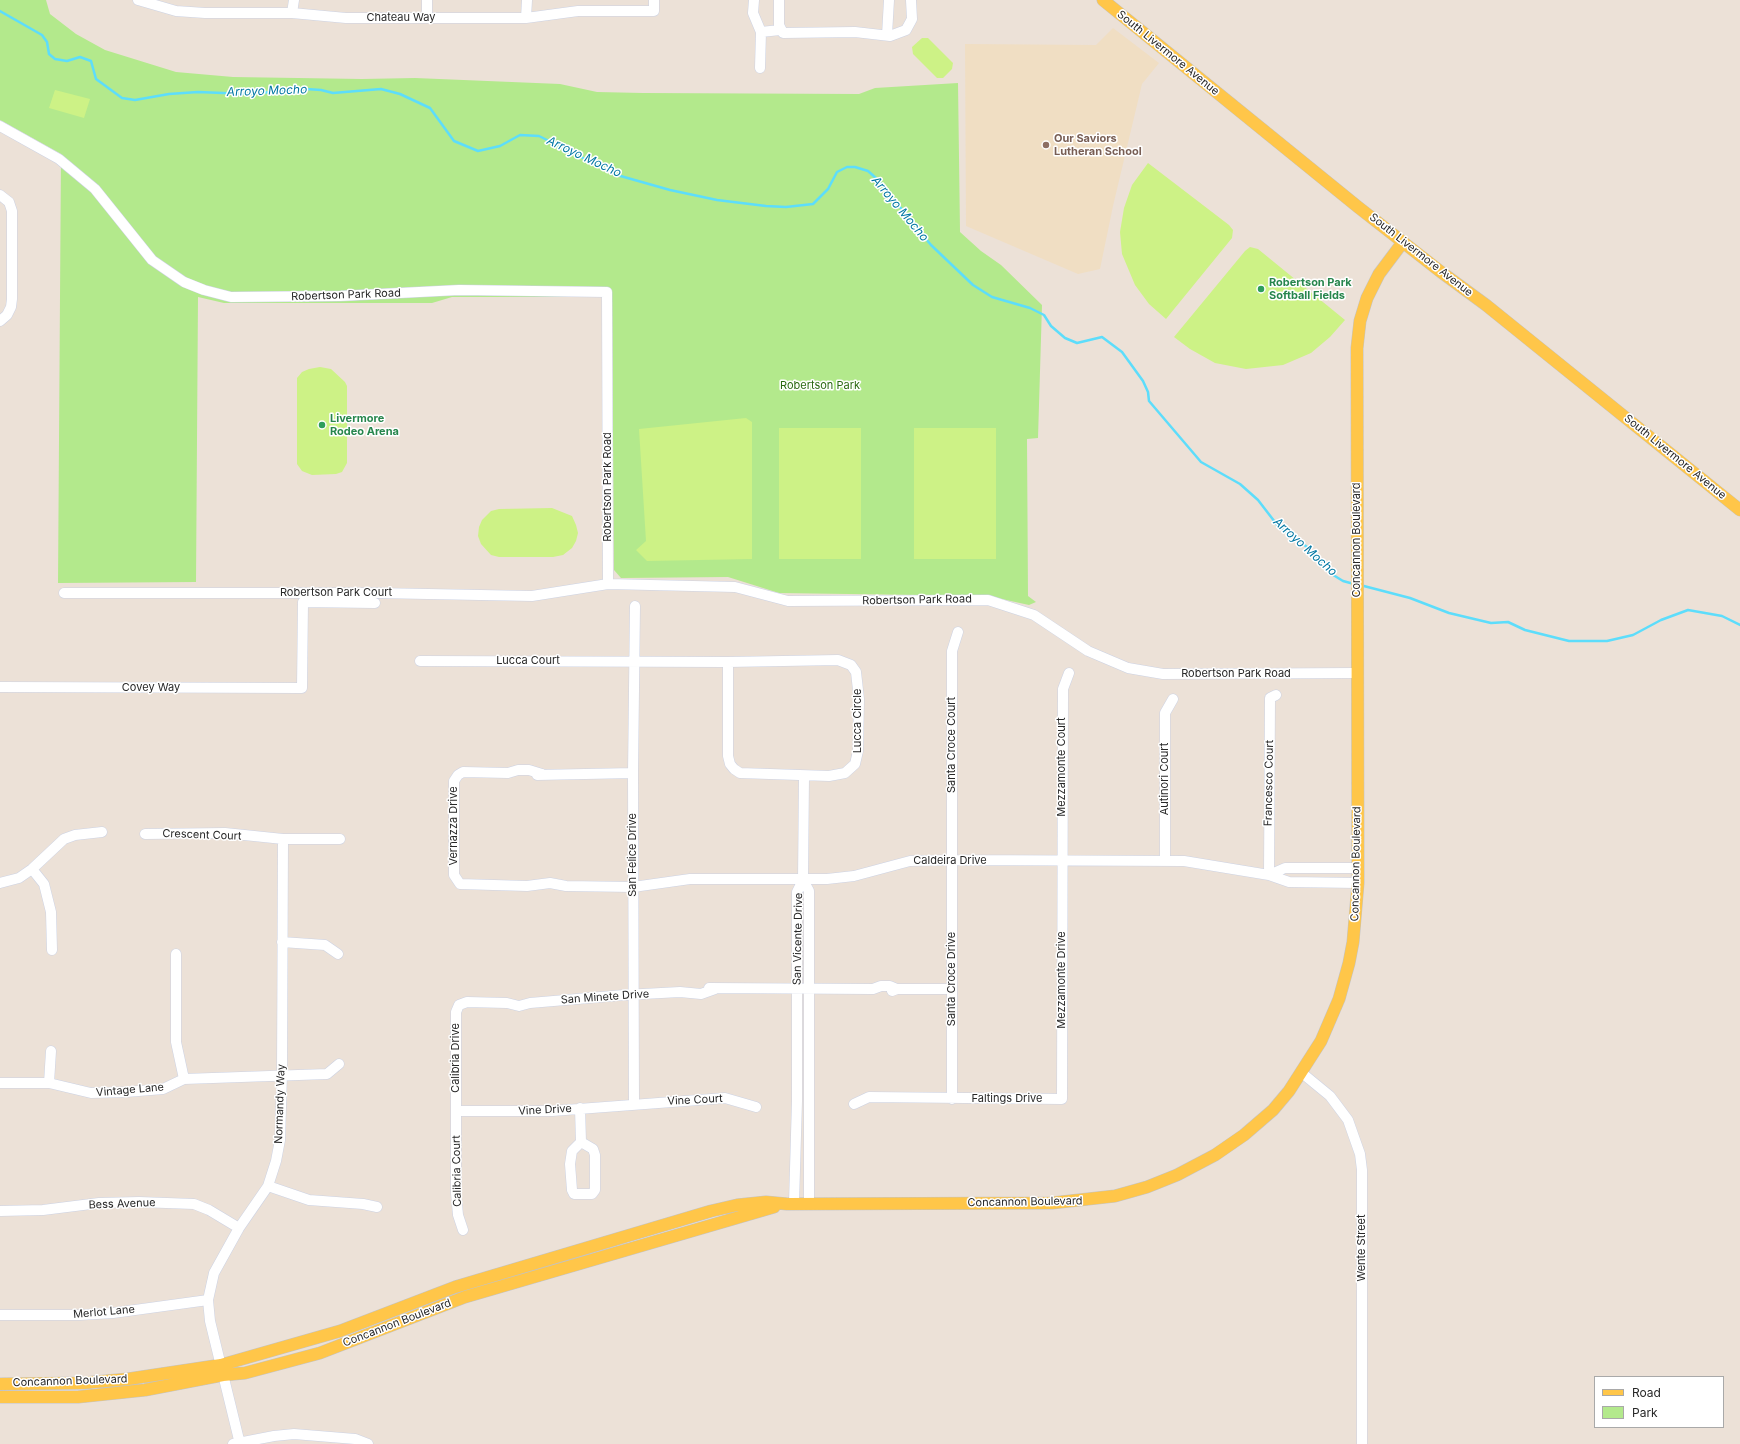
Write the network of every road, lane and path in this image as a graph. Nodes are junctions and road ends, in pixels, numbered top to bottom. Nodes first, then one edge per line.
1 (138, 0) edge
2 (294, 0) edge
3 (427, 0) edge
4 (527, 0) edge
5 (654, 0) edge
6 (754, 0) edge
7 (779, 0) edge
8 (889, 0) edge
9 (911, 0) edge
10 (1103, 0) edge
11 (292, 13) junction
12 (427, 18) junction
13 (526, 18) junction
14 (780, 30) junction
15 (761, 32) junction
16 (887, 35) junction
17 (760, 68) dead end
18 (0, 126) edge
19 (0, 195) edge
20 (1403, 242) junction
21 (0, 321) edge
22 (1740, 510) edge
23 (608, 584) junction
24 (64, 593) dead end
25 (375, 603) dead end
26 (635, 606) dead end
27 (958, 632) dead end
28 (420, 661) dead end
29 (635, 662) junction
30 (728, 662) junction
31 (1069, 673) dead end
32 (1357, 673) junction
33 (0, 687) edge
34 (1276, 695) dead end
35 (1174, 699) dead end
36 (633, 773) junction
37 (804, 776) junction
38 (102, 832) dead end
39 (145, 834) dead end
40 (283, 839) junction
41 (340, 839) dead end
42 (952, 860) junction
43 (1062, 861) junction
44 (1165, 861) junction
45 (1358, 868) junction
46 (32, 869) junction
47 (1269, 875) junction
48 (803, 880) junction
49 (0, 883) edge
50 (1358, 883) junction
51 (633, 887) junction
52 (282, 942) junction
53 (52, 950) dead end
54 (176, 954) dead end
55 (338, 954) dead end
56 (797, 989) junction
57 (809, 989) junction
58 (952, 989) junction
59 (634, 995) junction
60 (459, 1005) joint
61 (51, 1052) dead end
62 (339, 1064) dead end
63 (1302, 1072) junction
64 (282, 1074) junction
65 (184, 1079) junction
66 (0, 1083) edge
67 (49, 1083) junction
68 (952, 1099) junction
69 (1062, 1099) joint
70 (634, 1104) junction
71 (854, 1104) dead end
72 (756, 1107) dead end
73 (580, 1108) junction
74 (456, 1111) junction
75 (581, 1142) junction
76 (268, 1186) junction
77 (809, 1203) junction
78 (790, 1204) junction
79 (377, 1207) dead end
80 (0, 1211) edge
81 (239, 1228) junction
82 (463, 1230) dead end
83 (208, 1300) junction
84 (0, 1315) edge
85 (222, 1370) junction
86 (0, 1384) edge
87 (0, 1397) edge
88 (237, 1444) edge
89 (368, 1444) edge
90 (1362, 1444) edge

1 - 11 street, Chateau Way
2 - 11 street
3 - 12 street
4 - 13 street
5 - 13 street, Chateau Way
6 - 15 street
7 - 14 street
8 - 16 street
9 - 16 street
10 - 20 main road, South Livermore Avenue
11 - 12 street, Chateau Way
12 - 13 street, Chateau Way
14 - 15 street
14 - 16 street
15 - 17 street
18 - 23 street, Robertson Park Road
19 - 21 street
20 - 22 main road, South Livermore Avenue
20 - 32 main road, Concannon Boulevard
23 - 24 street, Robertson Park Court
23 - 32 street, Robertson Park Road
25 - 33 street, Covey Way
26 - 29 street, San Felice Drive
27 - 42 street, Santa Croce Court
28 - 29 street, Lucca Court
29 - 30 street, Lucca Circle
29 - 36 street, San Felice Drive
30 - 37 street, Lucca Circle
30 - 37 street, Lucca Circle
31 - 43 street, Mezzamonte Court
32 - 45 main road, Concannon Boulevard
34 - 47 street, Francesco Court
35 - 44 street, Autinori Court
36 - 51 street, San Felice Drive
36 - 51 street, Vernazza Drive
37 - 48 street
38 - 46 street
39 - 40 street, Crescent Court
40 - 41 street, Crescent Court
40 - 52 street, Normandy Way
42 - 43 street, Caldeira Drive
42 - 48 street, Caldeira Drive
42 - 58 street, Santa Croce Drive
43 - 44 street, Caldeira Drive
43 - 69 street, Mezzamonte Drive
44 - 47 street, Caldeira Drive
45 - 47 street
45 - 50 main road, Concannon Boulevard
46 - 49 street
46 - 53 street
47 - 50 street, Caldeira Drive
48 - 51 street, Caldeira Drive
48 - 56 street, San Vicente Drive
48 - 57 street, San Vicente Drive
50 - 63 main road, Concannon Boulevard
51 - 59 street, San Felice Drive
52 - 55 street
52 - 64 street, Normandy Way
54 - 65 street
56 - 57 street, San Minete Drive
56 - 59 street, San Minete Drive
56 - 78 street, San Vicente Drive
57 - 58 street, San Minete Drive
57 - 77 street, San Vicente Drive
58 - 68 street, Santa Croce Drive
59 - 60 street, San Minete Drive
59 - 70 street, San Felice Drive
60 - 74 street, Calibria Drive
61 - 67 street
62 - 64 street, Vintage Lane
63 - 77 main road, Concannon Boulevard
63 - 90 street, Wente Street
64 - 65 street, Vintage Lane
64 - 76 street, Normandy Way
65 - 67 street, Vintage Lane
66 - 67 street, Vintage Lane
68 - 69 street, Faltings Drive
68 - 71 street, Faltings Drive
70 - 72 street, Vine Court
70 - 73 street, Vine Drive
73 - 74 street, Vine Drive
73 - 75 street
74 - 82 street, Calibria Court
75 - 75 street
76 - 79 street
76 - 81 street, Normandy Way
77 - 78 main road, Concannon Boulevard
78 - 85 main road, Concannon Boulevard
80 - 81 street, Bess Avenue
81 - 83 street, Normandy Way
83 - 84 street, Merlot Lane
83 - 85 street, Normandy Way
85 - 86 main road, Concannon Boulevard
85 - 87 main road, Concannon Boulevard
85 - 88 street, Normandy Way
88 - 89 street

